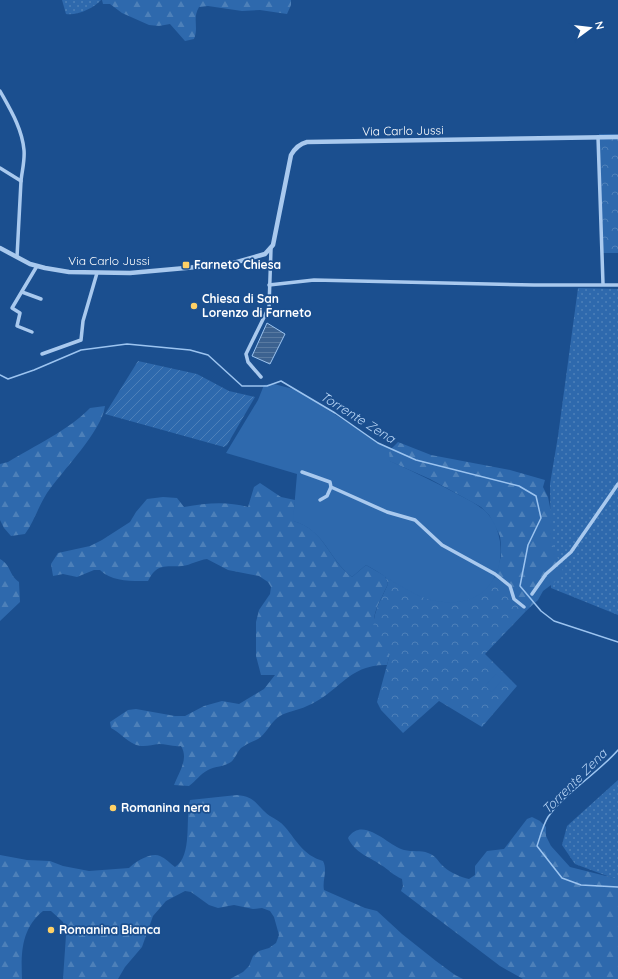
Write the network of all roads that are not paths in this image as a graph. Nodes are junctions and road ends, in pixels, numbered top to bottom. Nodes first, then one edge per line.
1 (0, 91) edge
2 (598, 137) junction
3 (618, 137) edge
4 (0, 168) edge
5 (21, 181) junction
6 (0, 248) edge
7 (270, 249) junction
8 (17, 257) junction
9 (37, 266) junction
10 (97, 273) junction
11 (603, 284) junction
12 (268, 285) junction
13 (618, 285) edge
14 (22, 292) junction
15 (41, 299) dead end
16 (32, 332) dead end
17 (42, 354) dead end
18 (261, 376) dead end
19 (302, 472) dead end
20 (618, 484) edge
21 (331, 487) junction
22 (320, 500) dead end
23 (532, 594) dead end
24 (524, 607) dead end

1 - 5 street
2 - 3 street, Via Carlo Jussi
2 - 7 street, Via Carlo Jussi
2 - 11 street
4 - 5 street
5 - 8 street
6 - 8 street, Via Carlo Jussi
7 - 10 street, Via Carlo Jussi
7 - 12 street, Via Carlo Jussi
8 - 9 street, Via Carlo Jussi
9 - 10 street, Via Carlo Jussi
9 - 14 street
10 - 17 street
11 - 12 street
11 - 13 street
12 - 18 street, Via Carlo Jussi
14 - 15 street
14 - 16 street
19 - 21 street
20 - 23 street
21 - 22 street
21 - 24 street

